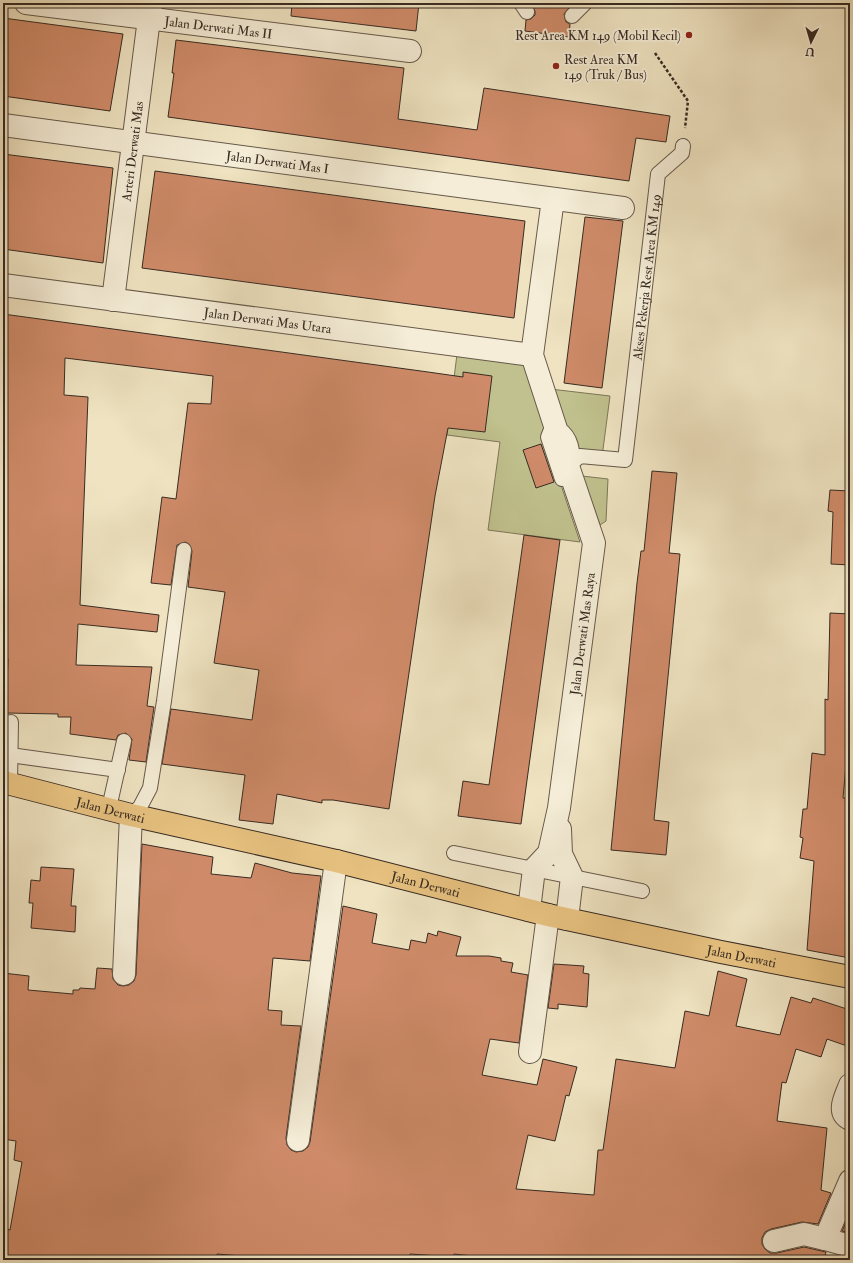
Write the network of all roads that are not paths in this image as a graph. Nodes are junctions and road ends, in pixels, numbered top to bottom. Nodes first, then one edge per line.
1 (26, 3) edge
2 (585, 3) edge
3 (150, 10) edge
4 (572, 16) dead end
5 (410, 51) dead end
6 (3, 125) edge
7 (133, 141) junction
8 (683, 146) road end
9 (553, 199) junction
10 (623, 208) dead end
11 (3, 285) edge
12 (113, 300) junction
13 (532, 356) junction
14 (555, 427) junction
15 (567, 465) junction
16 (578, 495) junction
17 (184, 550) dead end
18 (11, 722) dead end
19 (124, 741) dead end
20 (10, 755) junction
21 (118, 770) junction
22 (5, 783) edge
23 (108, 808) junction
24 (559, 808) junction
25 (131, 815) junction
26 (454, 853) dead end
27 (336, 861) junction
28 (534, 869) junction
29 (572, 877) junction
30 (642, 891) dead end
31 (548, 914) junction
32 (124, 974) dead end
33 (850, 977) edge
34 (530, 1052) dead end
35 (850, 1085) edge
36 (850, 1119) edge
37 (298, 1140) dead end
38 (850, 1181) edge
39 (825, 1239) junction
40 (774, 1241) dead end
41 (850, 1246) edge

1 - 3 street, Jalan Derwati Mas II
2 - 4 lane
3 - 5 street, Jalan Derwati Mas II
3 - 7 street, Arteri Derwati Mas
6 - 7 street, Jalan Derwati Mas I
7 - 9 street, Jalan Derwati Mas I
7 - 12 street, Arteri Derwati Mas
8 - 15 lane, Akses Pekerja Rest Area KM 149
9 - 10 street, Jalan Derwati Mas I
9 - 13 street
11 - 12 street, Jalan Derwati Mas Utara
12 - 13 street, Jalan Derwati Mas Utara
13 - 14 street, Jalan Derwati Mas Raya
14 - 15 street, Jalan Derwati Mas Raya
14 - 16 lane
15 - 16 street, Jalan Derwati Mas Raya
16 - 24 street, Jalan Derwati Mas Raya
17 - 25 lane
18 - 20 lane
19 - 21 lane
20 - 21 lane
20 - 22 lane
21 - 23 lane
22 - 23 main road, Jalan Derwati
23 - 25 main road, Jalan Derwati
24 - 28 street
24 - 29 street
25 - 27 main road, Jalan Derwati
25 - 32 street
26 - 28 lane
27 - 31 main road, Jalan Derwati
27 - 37 street
28 - 29 lane
28 - 31 street
29 - 30 lane
29 - 31 street
31 - 33 main road, Jalan Derwati
31 - 34 street
35 - 36 street
38 - 39 street
39 - 40 street
39 - 41 street

